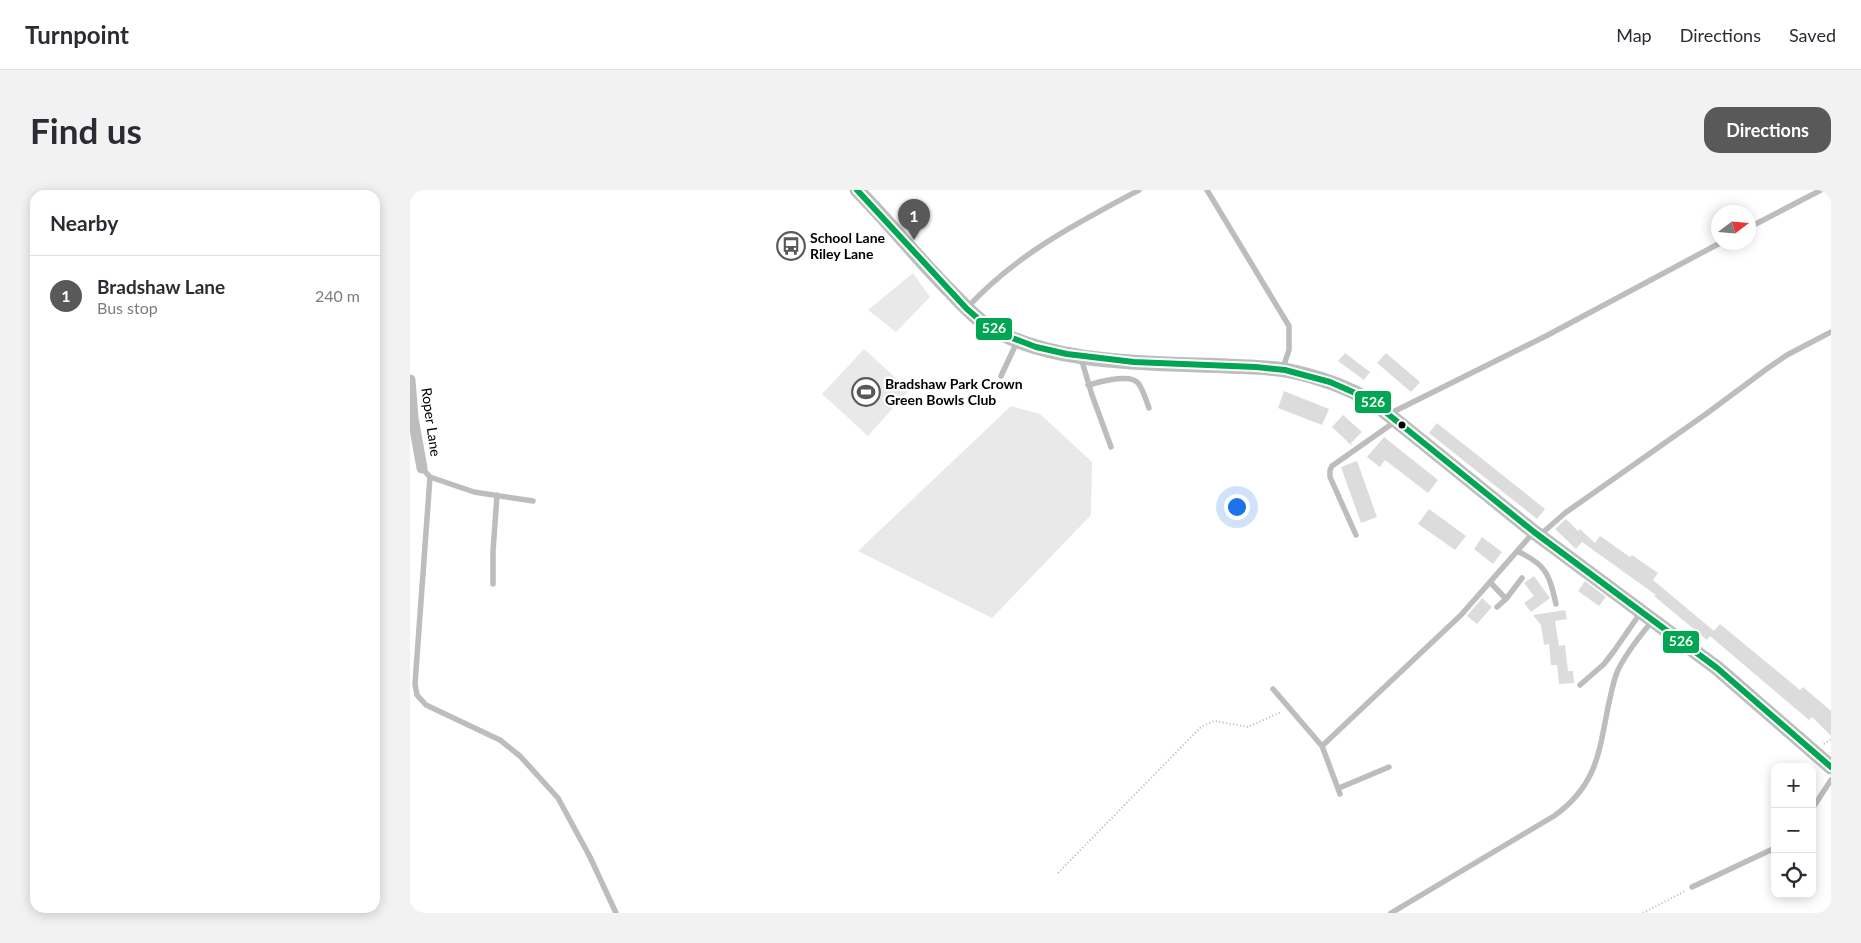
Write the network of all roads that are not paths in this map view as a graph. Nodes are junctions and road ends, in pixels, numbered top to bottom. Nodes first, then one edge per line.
1 (857, 190) edge
2 (1140, 190) edge
3 (1207, 190) edge
4 (1821, 190) edge
5 (1756, 224) edge
6 (1711, 248) edge
7 (967, 308) junction
8 (1831, 332) edge
9 (1018, 340) junction
10 (1080, 356) junction
11 (1283, 370) junction
12 (1001, 376) dead end
13 (410, 380) edge
14 (1088, 384) junction
15 (1149, 408) dead end
16 (1392, 417) junction
17 (412, 419) edge
18 (1111, 447) dead end
19 (426, 472) junction
20 (496, 495) junction
21 (533, 501) dead end
22 (1537, 534) junction
23 (1356, 535) dead end
24 (1518, 551) junction
25 (1522, 578) dead end
26 (1490, 582) junction
27 (493, 584) dead end
28 (1506, 600) junction
29 (1556, 604) dead end
30 (1497, 607) dead end
31 (1647, 615) junction
32 (1580, 685) dead end
33 (1273, 689) dead end
34 (1322, 746) junction
35 (1389, 767) dead end
36 (1831, 767) edge
37 (1831, 780) edge
38 (1816, 802) edge
39 (1771, 850) edge
40 (1692, 888) road end
41 (616, 913) edge
42 (1391, 913) edge

1 - 7 street
2 - 7 lane
3 - 11 lane
4 - 5 lane
6 - 16 lane
7 - 9 street
8 - 22 lane
9 - 10 street
9 - 12 lane
10 - 11 street
10 - 14 lane
11 - 16 street
13 - 17 street, Roper Lane
14 - 15 lane
14 - 18 lane
16 - 22 street
16 - 23 lane
17 - 19 street, Roper Lane
19 - 20 lane
19 - 41 lane
20 - 21 lane
20 - 27 lane
22 - 24 lane
22 - 31 street
24 - 26 lane
24 - 29 lane
25 - 28 lane
26 - 28 lane
26 - 34 lane
28 - 30 lane
31 - 32 lane
31 - 36 street
31 - 42 lane
33 - 34 lane
34 - 35 lane
37 - 38 lane
39 - 40 lane

